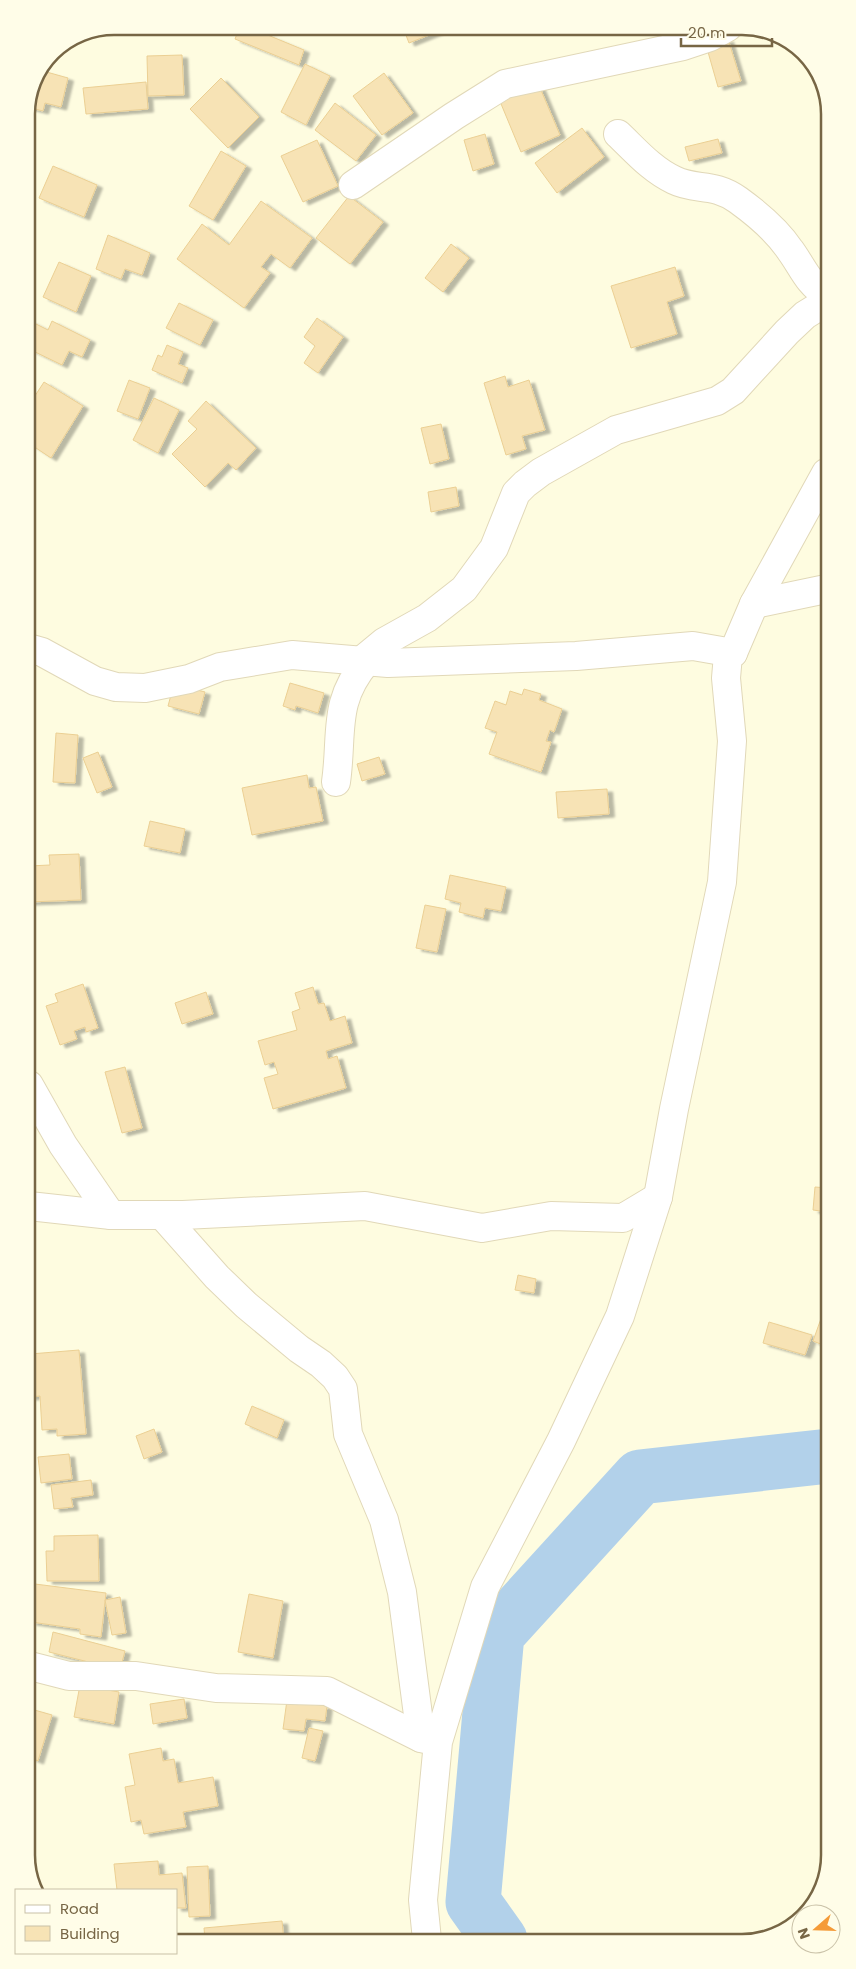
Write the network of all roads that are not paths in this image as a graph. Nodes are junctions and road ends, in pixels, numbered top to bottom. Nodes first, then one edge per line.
1 (714, 35) edge
2 (618, 134) dead end
3 (353, 185) dead end
4 (821, 290) edge
5 (821, 305) edge
6 (821, 482) edge
7 (821, 590) edge
8 (754, 604) junction
9 (35, 650) edge
10 (733, 653) junction
11 (364, 661) junction
12 (336, 782) dead end
13 (35, 1095) edge
14 (658, 1197) junction
15 (35, 1207) edge
16 (111, 1215) junction
17 (162, 1215) junction
18 (35, 1667) edge
19 (430, 1740) junction
20 (426, 1934) edge

1 - 3 street
2 - 4 street
5 - 11 street
6 - 8 street
7 - 8 street
8 - 10 street
9 - 11 street
10 - 11 street
10 - 14 street
11 - 12 street
13 - 16 street
14 - 17 street
14 - 19 street
15 - 16 street
16 - 17 street
17 - 19 street
18 - 19 street
19 - 20 street

